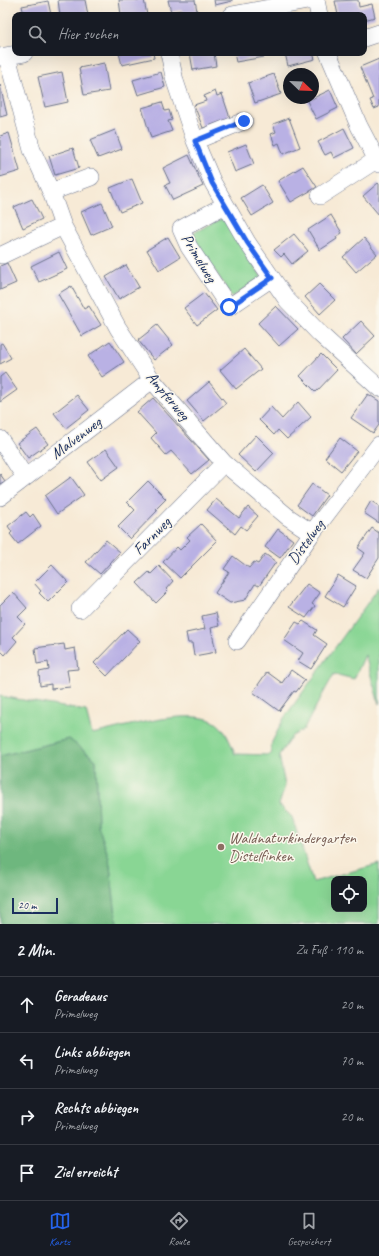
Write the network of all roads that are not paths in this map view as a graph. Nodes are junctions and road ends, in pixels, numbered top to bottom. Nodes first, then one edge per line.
1 (313, 0) edge
2 (316, 0) edge
3 (248, 12) edge
4 (318, 12) edge
5 (379, 33) edge
6 (367, 37) edge
7 (171, 56) edge
8 (329, 56) edge
9 (4, 57) edge
10 (244, 121) dead end
11 (195, 141) junction
12 (378, 162) edge
13 (91, 177) dead end
14 (51, 192) junction
15 (320, 196) dead end
16 (225, 205) junction
17 (63, 226) junction
18 (2, 255) dead end
19 (272, 278) junction
20 (152, 380) junction
21 (379, 388) edge
22 (0, 439) edge
23 (379, 445) edge
24 (224, 463) junction
25 (25, 477) junction
26 (0, 497) edge
27 (312, 533) junction
28 (80, 609) dead end
29 (237, 641) dead end

1 - 3 street
2 - 4 street
5 - 6 street
7 - 11 street
8 - 12 street
9 - 14 street, Ampferweg
10 - 11 street
11 - 16 street
12 - 15 street
13 - 14 street
14 - 17 street, Ampferweg
16 - 19 street
16 - 19 street, Primelweg
17 - 18 street
17 - 20 street, Ampferweg
19 - 21 street
20 - 24 street, Ampferweg
20 - 25 street, Malvenweg
22 - 25 street
23 - 27 street, Distelweg
24 - 27 street, Ampferweg
24 - 28 street, Farnweg
25 - 26 street, Malvenweg
27 - 29 street, Distelweg

